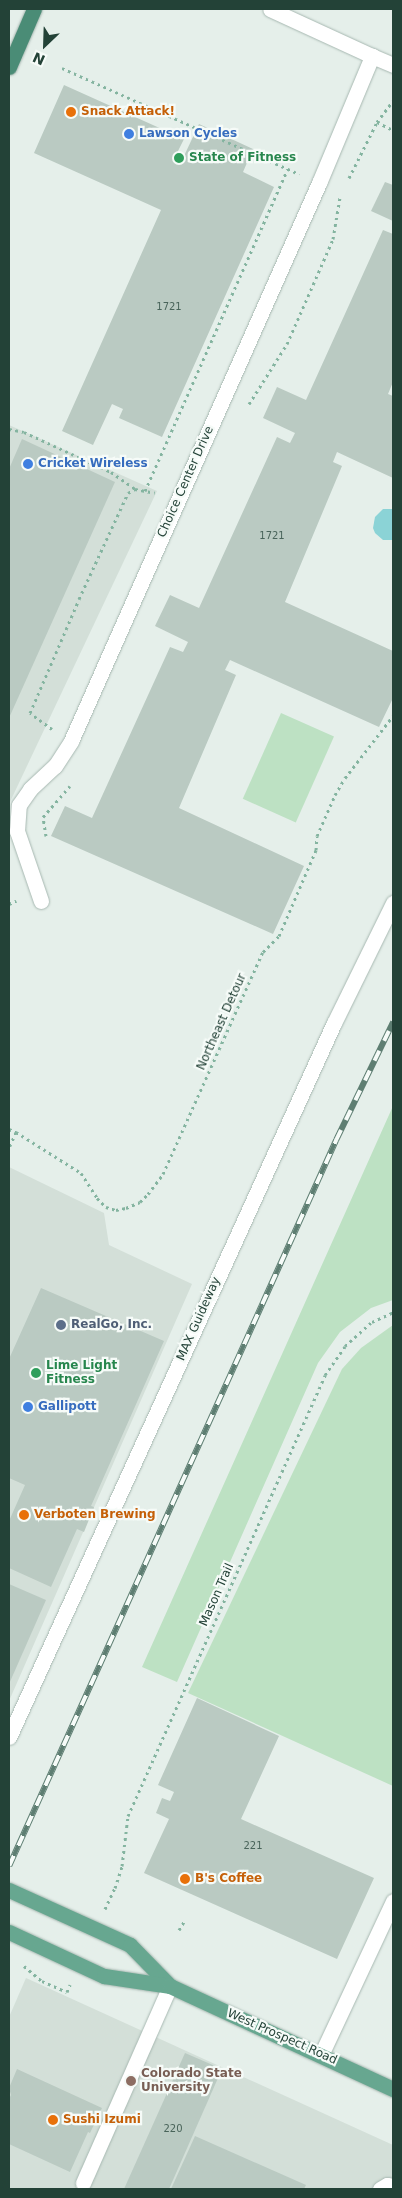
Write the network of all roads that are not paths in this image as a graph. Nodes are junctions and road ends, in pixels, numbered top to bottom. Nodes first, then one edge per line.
1 (34, 9) edge
2 (270, 9) edge
3 (372, 56) junction
4 (393, 65) edge
5 (9, 67) edge
6 (14, 802) edge
7 (42, 900) dead end
8 (393, 904) edge
9 (9, 1737) edge
10 (9, 1890) edge
11 (393, 1901) edge
12 (9, 1932) edge
13 (170, 1986) junction
14 (321, 2056) junction
15 (393, 2088) edge
16 (83, 2184) dead end
17 (393, 2186) edge
18 (380, 2189) edge

1 - 5 highway
2 - 3 street
3 - 4 street
3 - 6 street, Choice Center Drive
6 - 7 street, Choice Center Drive
8 - 9 street, MAX Guideway
10 - 13 main road, West Prospect Road
11 - 14 street
12 - 13 main road, West Prospect Road
13 - 14 main road, West Prospect Road
13 - 16 street
14 - 15 main road, West Prospect Road
17 - 18 street

